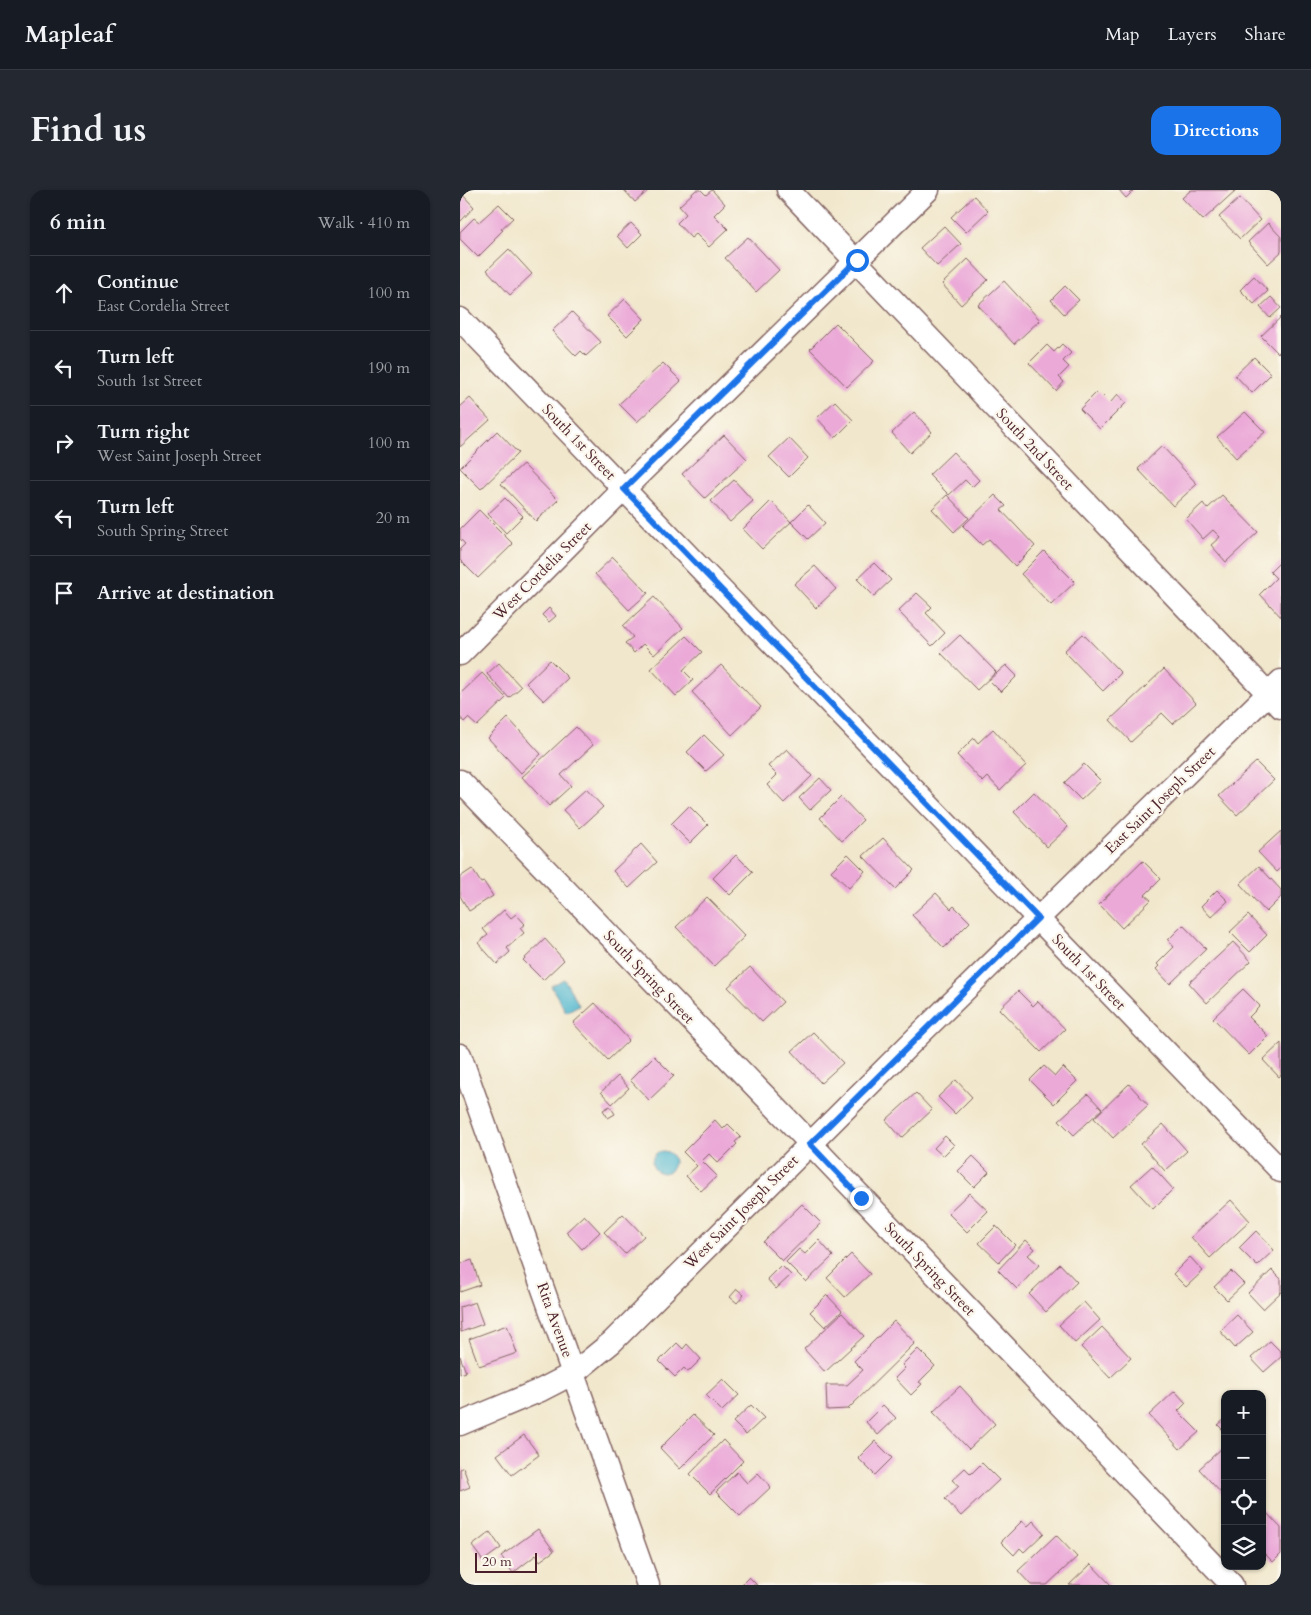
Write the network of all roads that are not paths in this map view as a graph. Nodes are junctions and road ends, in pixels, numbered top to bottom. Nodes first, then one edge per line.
1 (788, 190) edge
2 (928, 190) edge
3 (857, 260) junction
4 (460, 319) edge
5 (624, 489) junction
6 (460, 654) edge
7 (1277, 694) edge
8 (460, 781) edge
9 (1038, 918) junction
10 (460, 1055) edge
11 (810, 1144) junction
12 (1281, 1171) edge
13 (574, 1373) junction
14 (460, 1424) edge
15 (648, 1585) edge
16 (1232, 1585) edge

1 - 3 street, South 2nd Street
2 - 3 street, West Cordelia Street
3 - 5 street, West Cordelia Street
3 - 7 street, South 2nd Street
4 - 5 street, South 1st Street
5 - 6 street, West Cordelia Street
5 - 9 street, South 1st Street
7 - 9 street, East Saint Joseph Street
8 - 11 street, South Spring Street
9 - 11 street, West Saint Joseph Street
9 - 12 street, South 1st Street
10 - 13 street, Rita Avenue
11 - 13 street, West Saint Joseph Street
11 - 16 street, South Spring Street
13 - 14 street, West Saint Joseph Street
13 - 15 street, Rita Avenue

